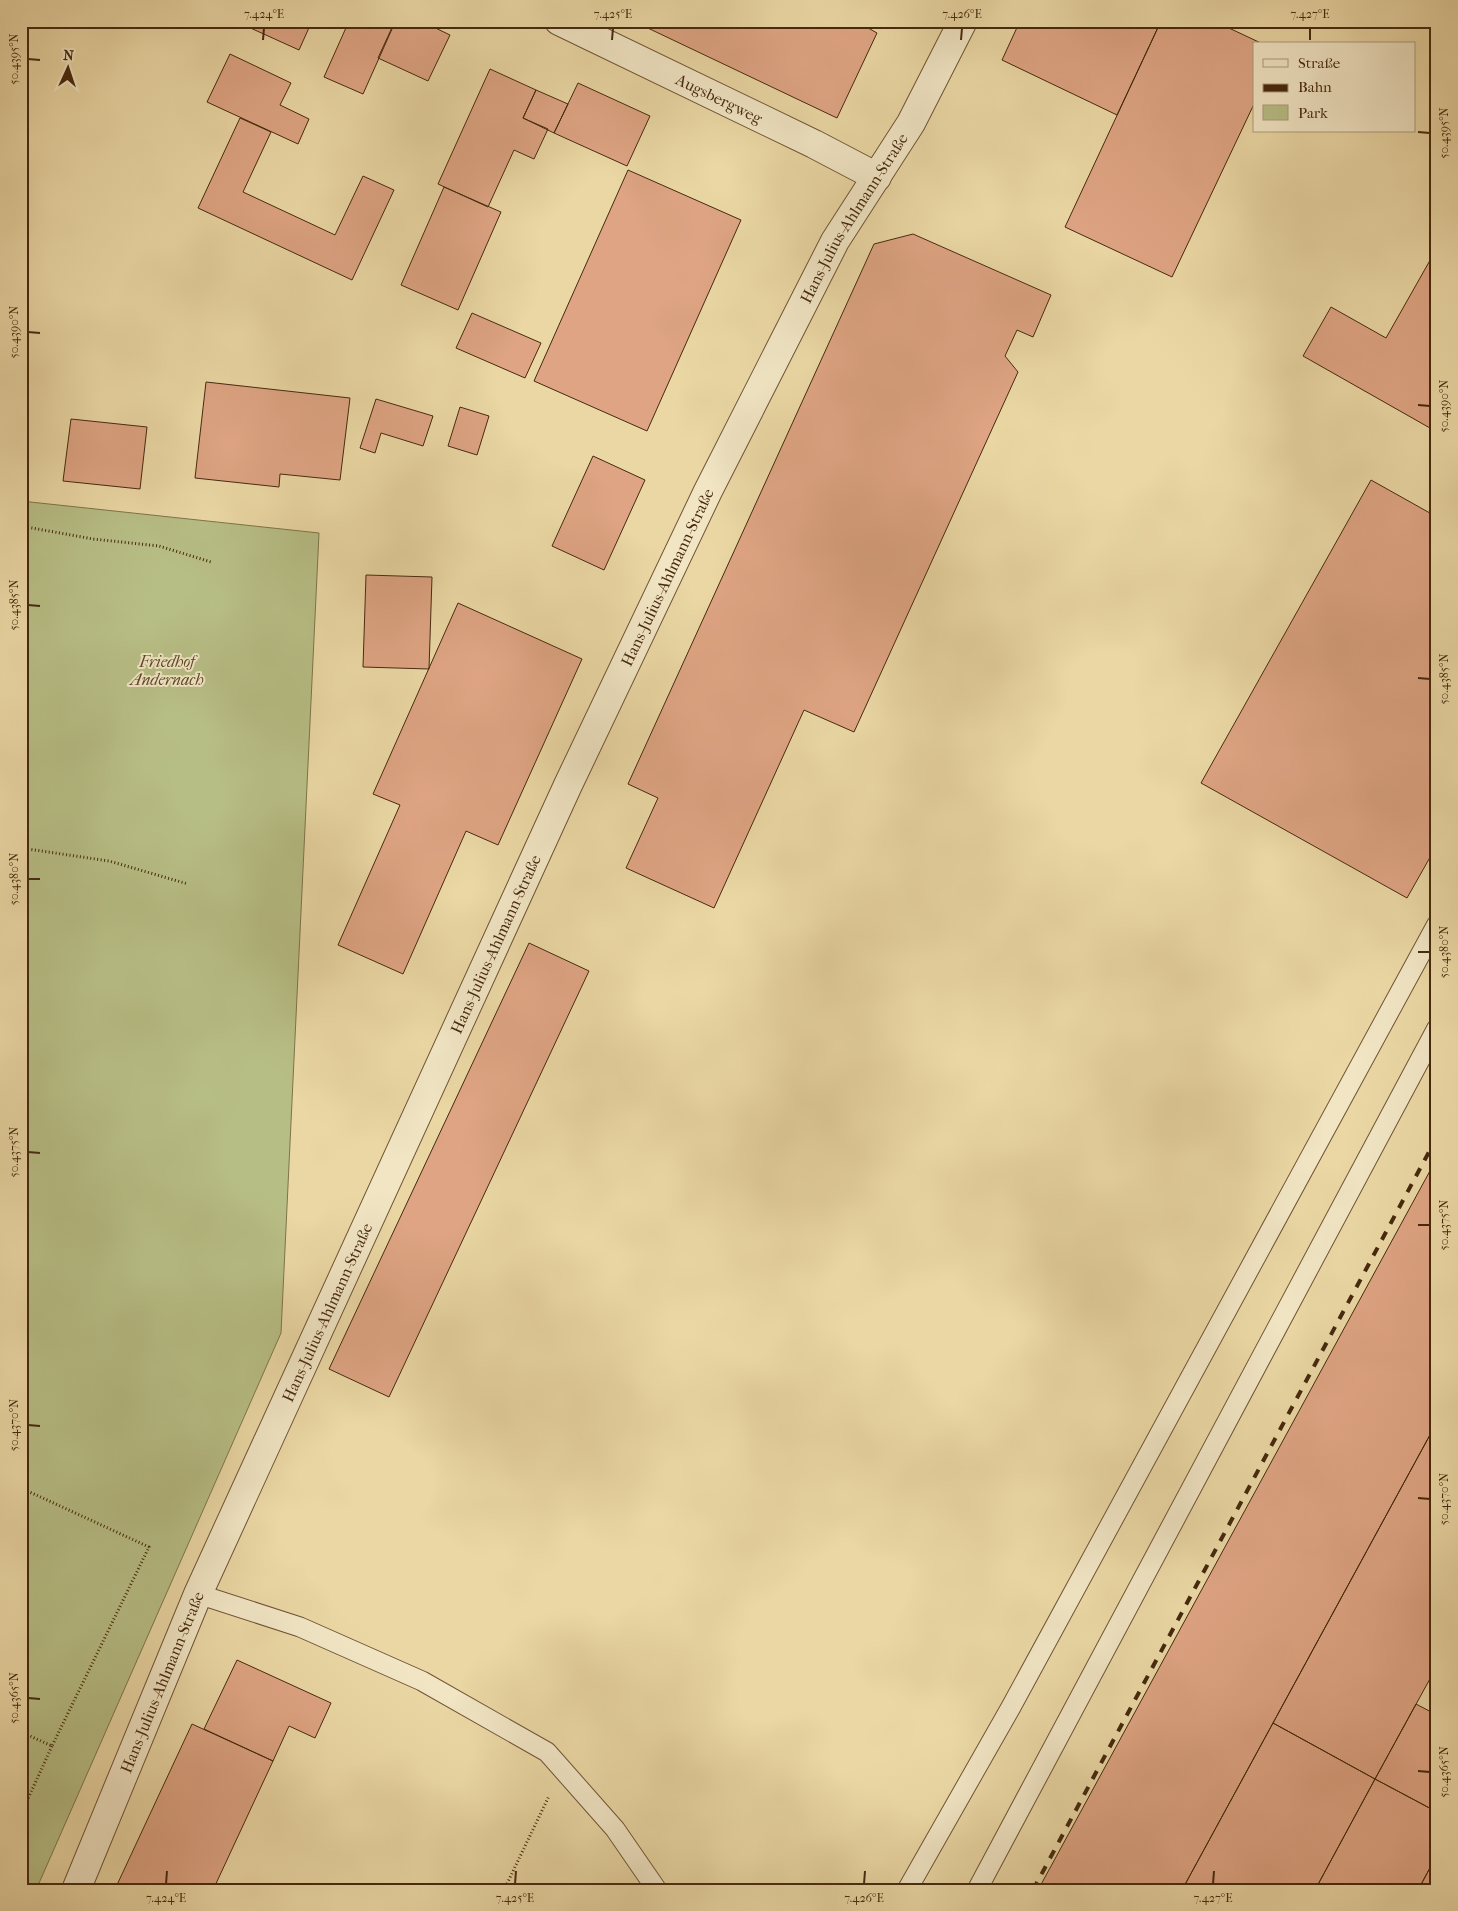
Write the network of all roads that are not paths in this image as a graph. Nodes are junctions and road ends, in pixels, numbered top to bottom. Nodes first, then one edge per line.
1 (559, 21) edge
2 (963, 21) edge
3 (877, 177) junction
4 (1437, 924) edge
5 (1437, 1028) edge
6 (198, 1594) junction
7 (76, 1890) edge
8 (657, 1890) edge
9 (907, 1890) edge
10 (977, 1890) edge

1 - 3 street, Augsbergweg
2 - 3 street, Hans-Julius-Ahlmann-Straße
3 - 6 street, Hans-Julius-Ahlmann-Straße
4 - 9 lane
5 - 10 lane
6 - 7 street, Hans-Julius-Ahlmann-Straße
6 - 8 lane

